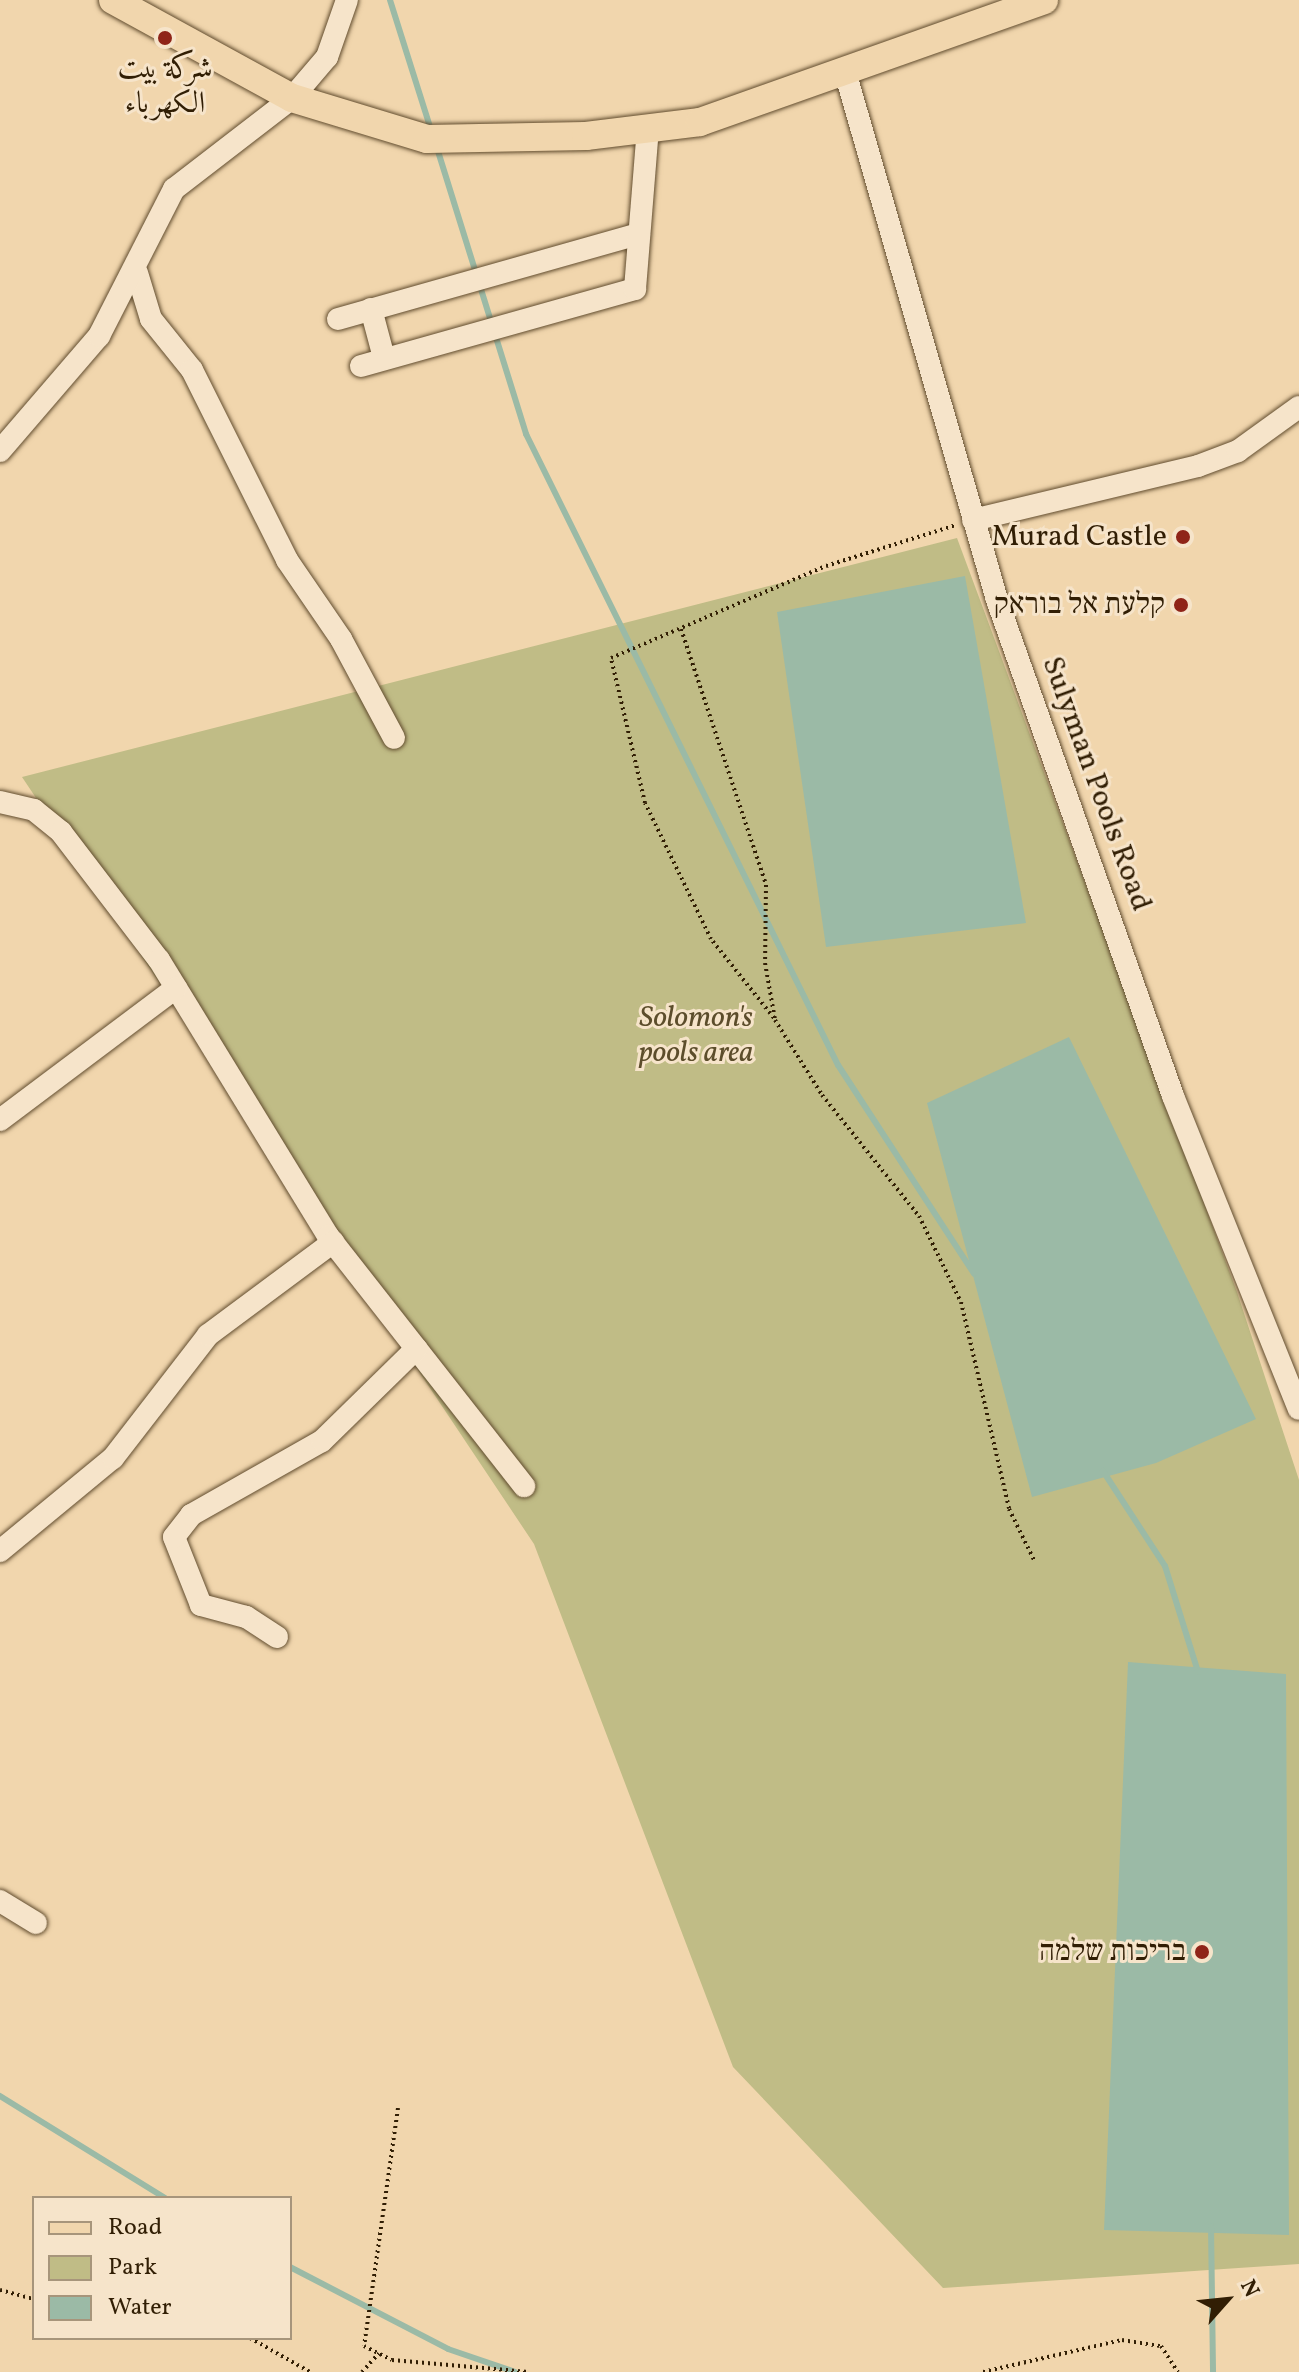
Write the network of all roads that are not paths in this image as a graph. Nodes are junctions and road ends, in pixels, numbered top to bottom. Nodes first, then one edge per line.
1 (113, 0) edge
2 (347, 0) edge
3 (1033, 2) edge
4 (846, 75) junction
5 (292, 98) junction
6 (648, 128) junction
7 (639, 234) junction
8 (137, 273) junction
9 (371, 309) junction
10 (338, 319) dead end
11 (384, 358) junction
12 (361, 366) dead end
13 (1299, 407) edge
14 (0, 451) edge
15 (973, 520) junction
16 (394, 738) dead end
17 (0, 802) edge
18 (176, 988) junction
19 (0, 1120) edge
20 (333, 1242) junction
21 (416, 1349) junction
22 (1299, 1409) edge
23 (524, 1486) dead end
24 (0, 1551) edge
25 (277, 1637) dead end
26 (0, 1901) edge
27 (36, 1923) dead end

1 - 5 main road
2 - 5 street
3 - 4 main road
4 - 6 main road
4 - 15 street, Sulyman Pools Road
5 - 6 main road
5 - 8 street
6 - 7 street
7 - 9 street
7 - 11 street
8 - 14 street
8 - 16 street
9 - 10 street
9 - 11 street
11 - 12 street
13 - 15 street
15 - 22 street, Sulyman Pools Road
17 - 18 street
18 - 19 street
18 - 20 street
20 - 21 street
20 - 24 street
21 - 23 street
21 - 25 street
26 - 27 street

